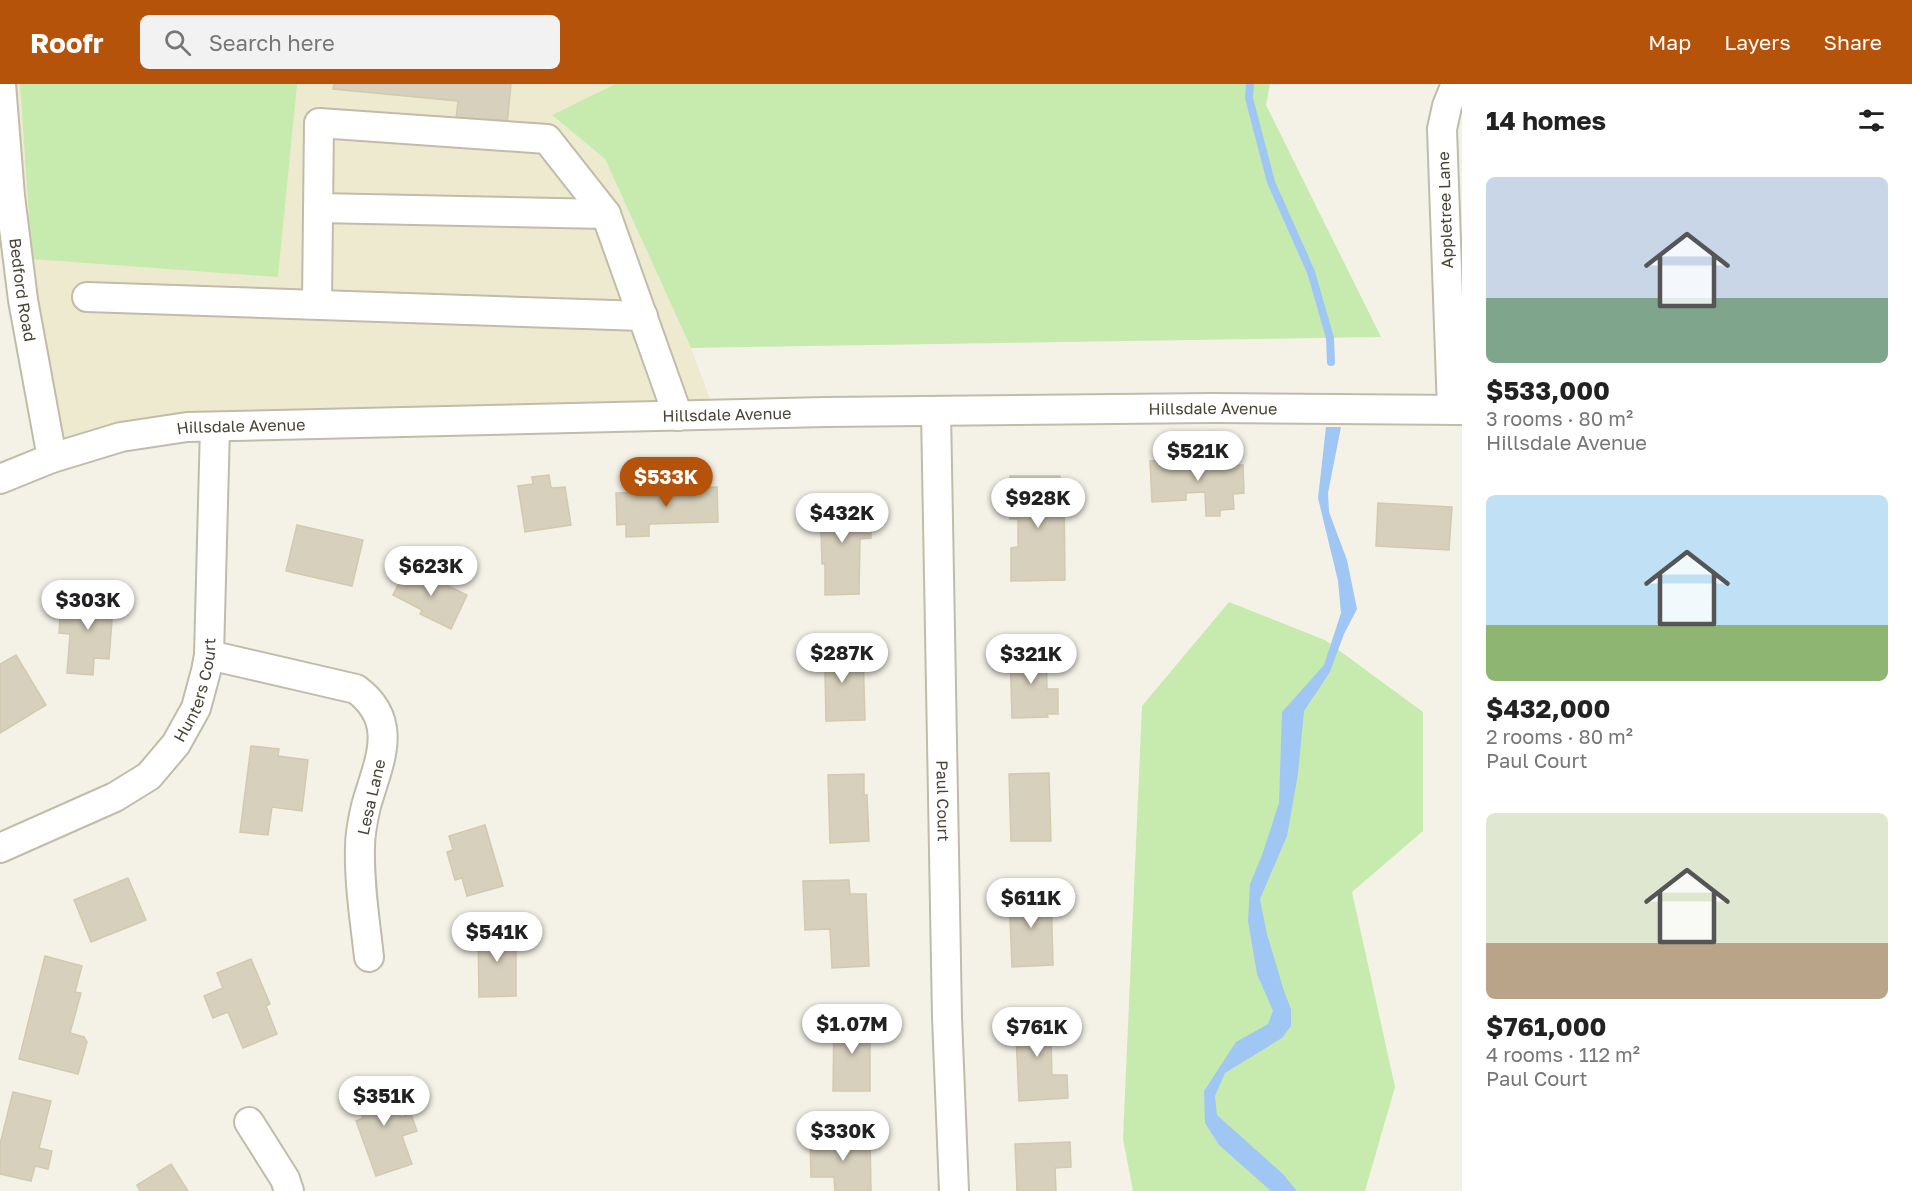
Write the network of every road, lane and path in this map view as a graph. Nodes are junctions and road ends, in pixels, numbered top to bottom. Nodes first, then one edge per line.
1 (2, 84) edge
2 (1456, 84) edge
3 (318, 208) junction
4 (606, 214) junction
5 (87, 297) dead end
6 (317, 304) junction
7 (643, 316) junction
8 (1457, 410) edge
9 (936, 411) junction
10 (678, 416) junction
11 (215, 427) junction
12 (52, 458) junction
13 (0, 479) edge
14 (209, 655) junction
15 (0, 848) edge
16 (369, 957) dead end
17 (249, 1122) dead end
18 (289, 1191) edge
19 (954, 1191) edge

1 - 12 street, Bedford Road
2 - 8 street, Appletree Lane
3 - 4 street
3 - 4 street
3 - 6 street
4 - 7 street
5 - 6 street
6 - 7 street
7 - 10 street
8 - 9 street, Hillsdale Avenue
9 - 10 street, Hillsdale Avenue
9 - 19 street, Paul Court
10 - 11 street, Hillsdale Avenue
11 - 12 street, Hillsdale Avenue
11 - 14 street, Hunters Court
12 - 13 street, Hillsdale Avenue
14 - 15 street, Hunters Court
14 - 16 street, Lesa Lane
17 - 18 street

